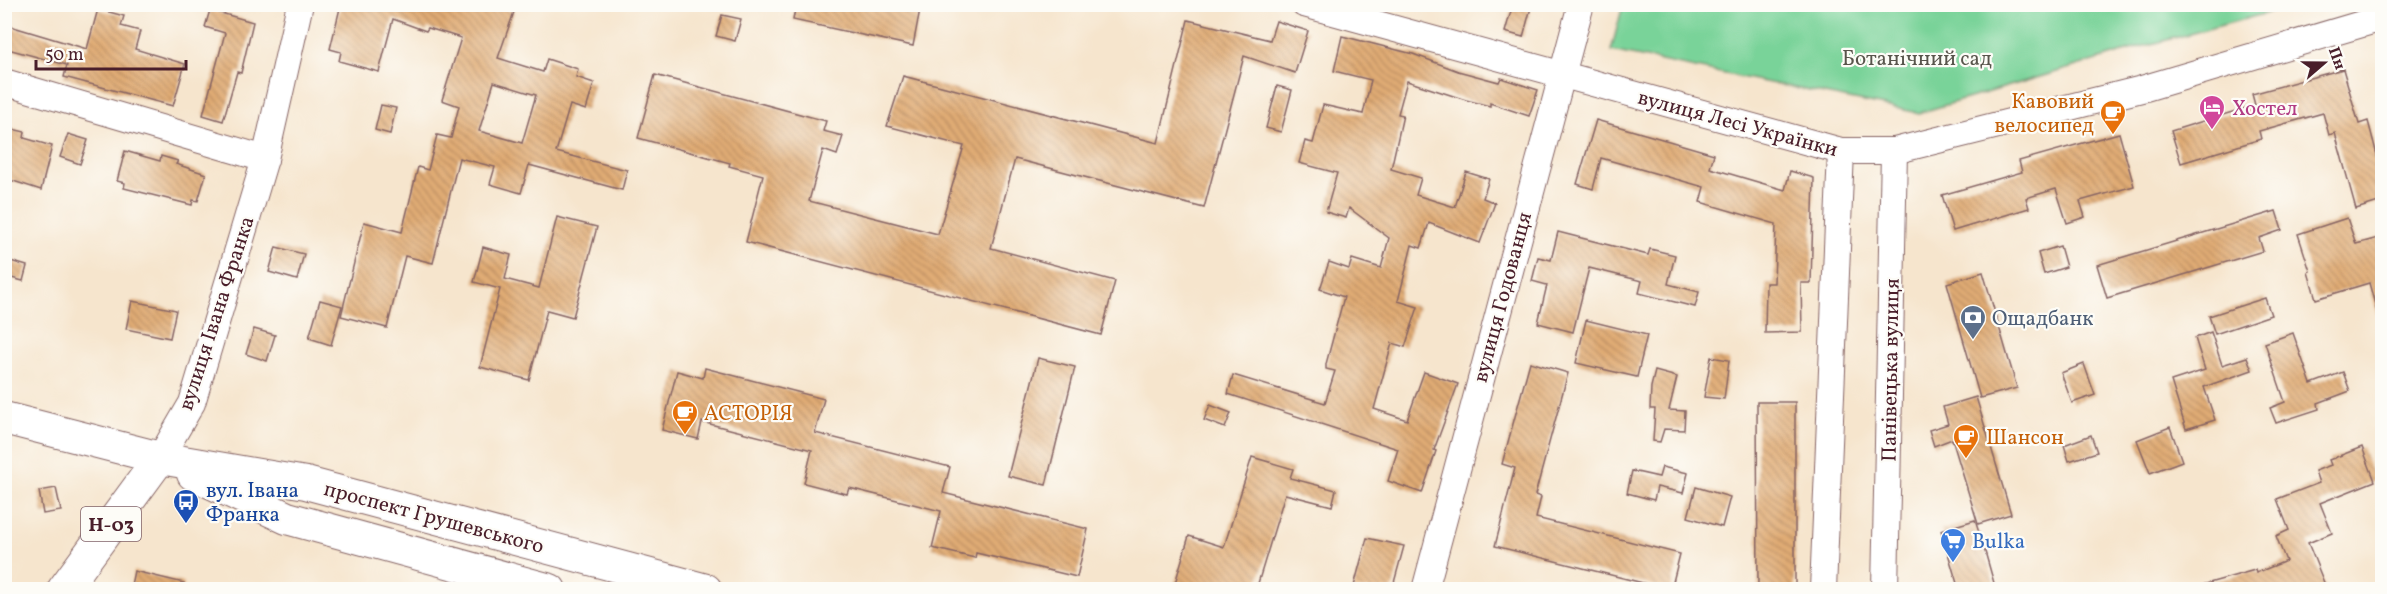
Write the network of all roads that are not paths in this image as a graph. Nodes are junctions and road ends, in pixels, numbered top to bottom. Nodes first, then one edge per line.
1 (300, 4) edge
2 (1304, 4) edge
3 (1581, 4) edge
4 (2381, 22) edge
5 (1561, 76) junction
6 (4, 82) edge
7 (1841, 151) junction
8 (1894, 151) junction
9 (265, 159) junction
10 (4, 418) edge
11 (160, 458) junction
12 (63, 590) edge
13 (550, 590) edge
14 (706, 590) edge
15 (1425, 590) edge
16 (1823, 590) edge
17 (1885, 590) edge

1 - 9 street, вулиця Івана Франка
2 - 5 street, вулиця Лесі Українки
3 - 5 street, вулиця Годованця
4 - 8 street, вулиця Лесі Українки
5 - 7 street, вулиця Лесі Українки
5 - 15 street, вулиця Годованця
6 - 9 street
7 - 8 street, вулиця Лесі Українки
7 - 16 street
8 - 17 street, Панівецька вулиця
9 - 11 street, вулиця Івана Франка
10 - 11 main road, проспект Грушевського
11 - 12 main road, вулиця Івана Франка / Н-03
11 - 13 main road, проспект Грушевського
11 - 14 main road, проспект Грушевського

